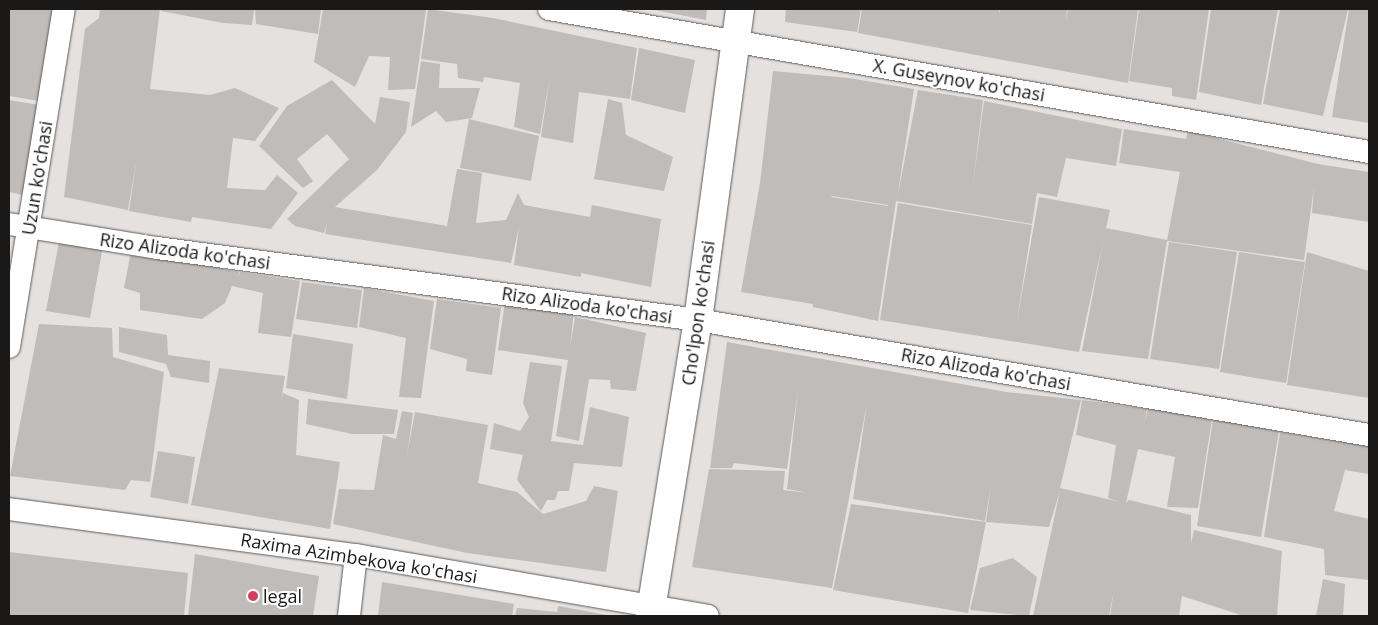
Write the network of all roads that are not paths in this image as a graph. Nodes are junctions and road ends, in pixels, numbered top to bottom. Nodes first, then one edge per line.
1 (64, 9) edge
2 (549, 9) edge
3 (740, 9) edge
4 (734, 40) junction
5 (1369, 152) edge
6 (19, 226) edge
7 (698, 320) junction
8 (9, 347) edge
9 (1369, 435) edge
10 (9, 509) edge
11 (356, 555) junction
12 (650, 611) edge
13 (349, 616) edge
14 (708, 616) edge

1 - 6 street, Uzun ko'chasi
2 - 4 street, X. Guseynov ko'chasi
3 - 4 street, Cho'lpon ko'chasi
4 - 5 street, X. Guseynov ko'chasi
4 - 7 street, Cho'lpon ko'chasi
6 - 7 street, Rizo Alizoda ko'chasi
6 - 8 street, Uzun ko'chasi
7 - 9 street, Rizo Alizoda ko'chasi
7 - 12 street, Cho'lpon ko'chasi
10 - 11 street, Raxima Azimbekova ko'chasi
11 - 12 street, Raxima Azimbekova ko'chasi
11 - 13 street
12 - 14 street, Raxima Azimbekova ko'chasi

